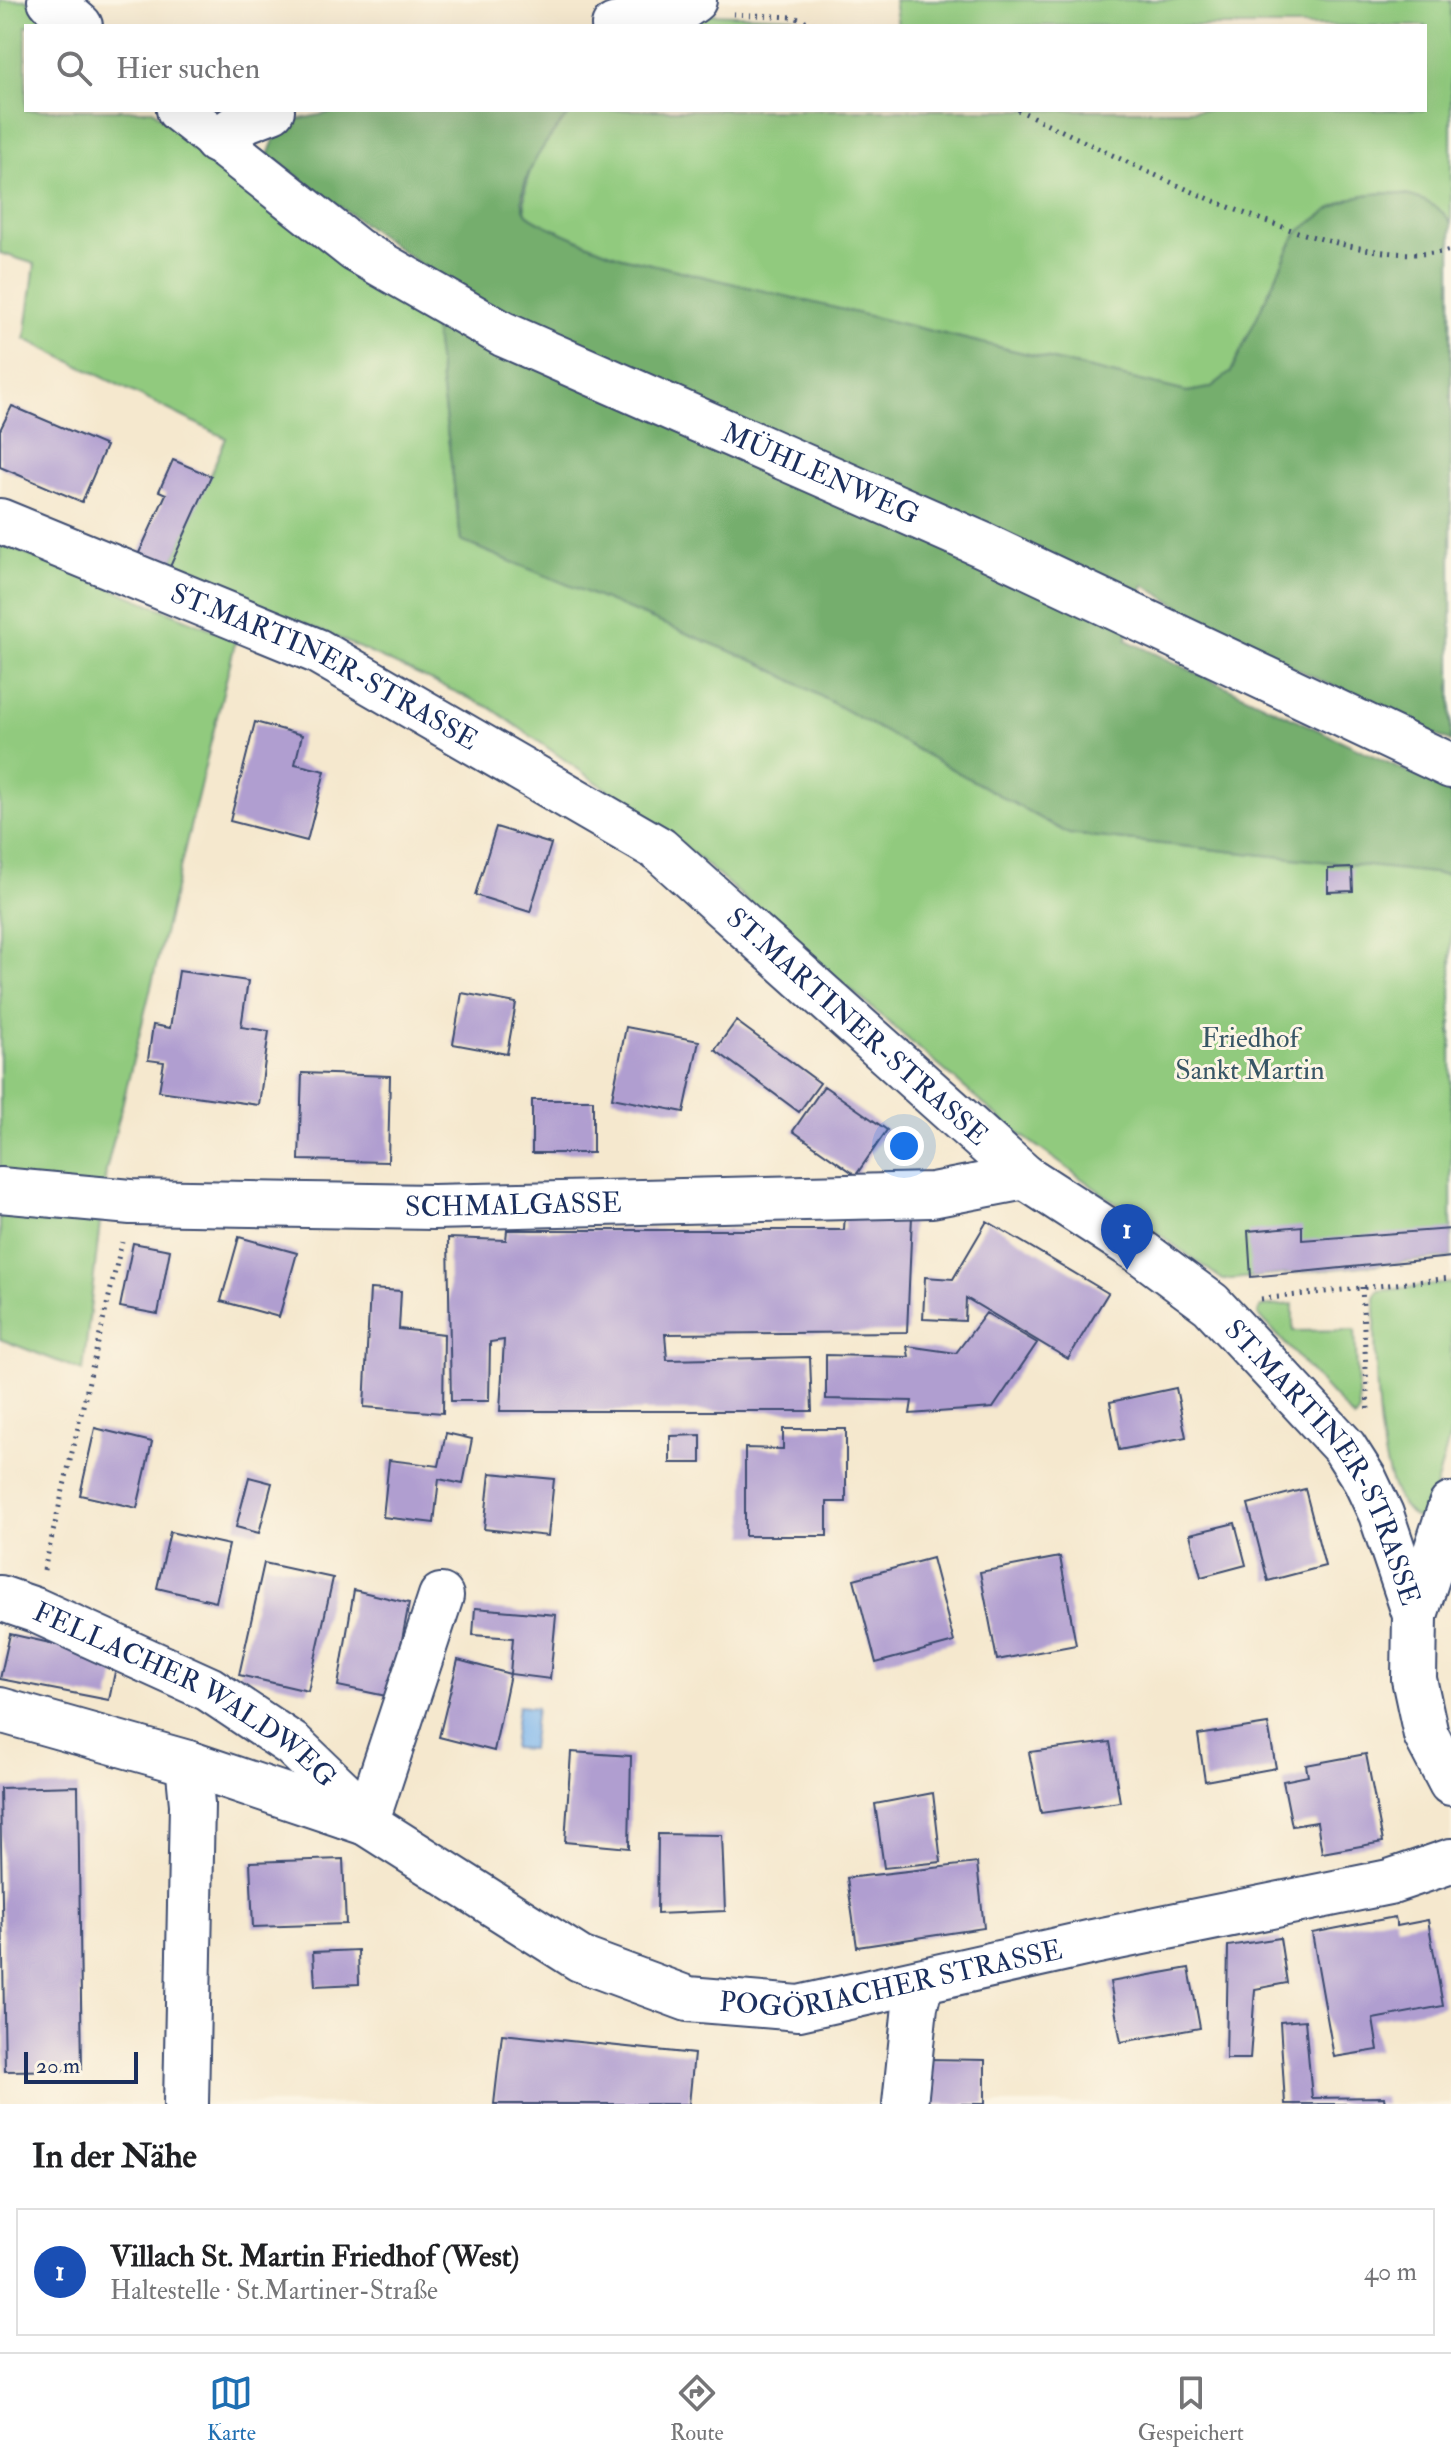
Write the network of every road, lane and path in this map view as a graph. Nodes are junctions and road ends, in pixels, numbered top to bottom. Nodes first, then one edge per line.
1 (50, 0) edge
2 (687, 5) edge
3 (78, 24) edge
4 (621, 24) edge
5 (813, 24) edge
6 (181, 112) edge
7 (267, 112) edge
8 (1022, 112) edge
9 (216, 141) junction
10 (1451, 250) edge
11 (0, 521) edge
12 (1451, 766) edge
13 (1025, 1177) junction
14 (0, 1190) edge
15 (131, 1202) junction
16 (1451, 1278) edge
17 (1362, 1287) junction
18 (1211, 1304) junction
19 (1368, 1412) dead end
20 (1451, 1505) edge
21 (441, 1596) dead end
22 (18, 1604) edge
23 (1415, 1615) junction
24 (0, 1710) edge
25 (188, 1763) junction
26 (1451, 1783) edge
27 (356, 1820) junction
28 (1451, 1861) edge
29 (921, 1982) junction
30 (186, 2104) edge
31 (905, 2104) edge

1 - 3 street
2 - 4 street
2 - 5 path
6 - 9 street, MÜHLENWEG
7 - 9 street
8 - 10 path
9 - 12 street, MÜHLENWEG
11 - 13 street, ST.MARTINER-STRASSE
13 - 15 street, SCHMALGASSE
13 - 18 street, ST.MARTINER-STRASSE
14 - 15 street, SCHMALGASSE
15 - 22 path
16 - 17 path
17 - 18 path
17 - 19 path
18 - 23 street, ST.MARTINER-STRASSE
20 - 23 street
21 - 27 street
22 - 27 street, FELLACHER WALDWEG
23 - 26 street, ST.MARTINER-STRASSE
24 - 25 street, POGÖRIACHER STRASSE
25 - 27 street, POGÖRIACHER STRASSE
25 - 30 street
27 - 29 street, POGÖRIACHER STRASSE
28 - 29 street, POGÖRIACHER STRASSE
29 - 31 street

